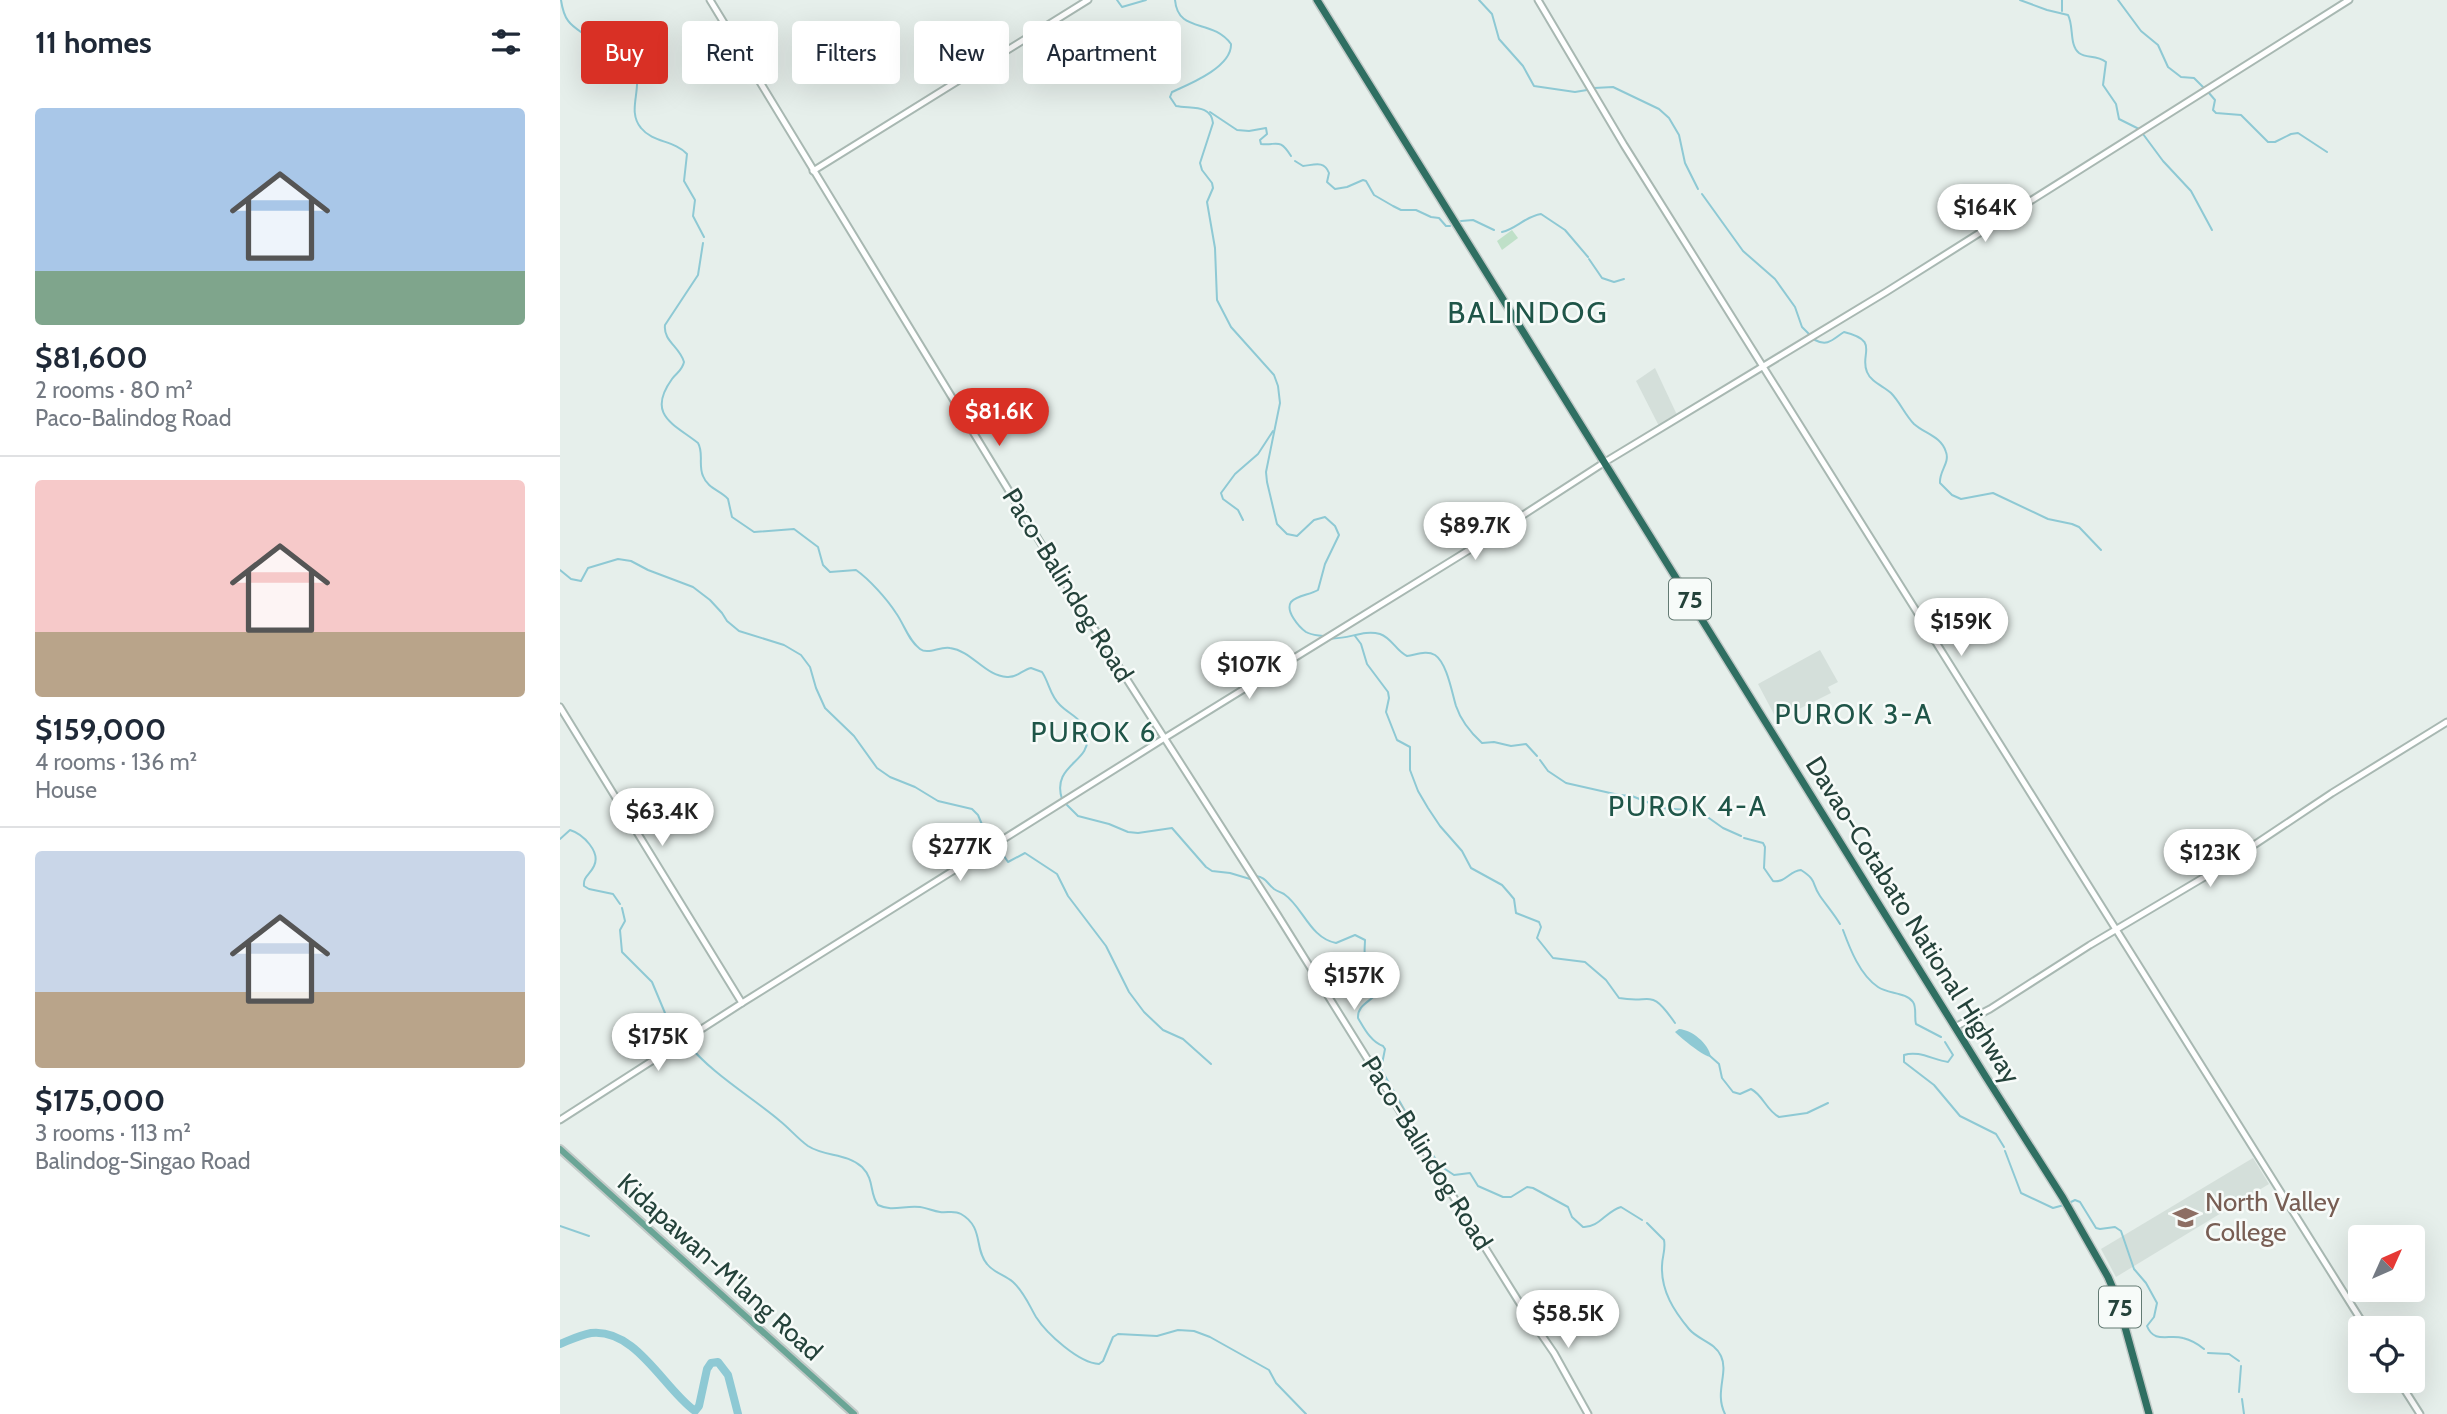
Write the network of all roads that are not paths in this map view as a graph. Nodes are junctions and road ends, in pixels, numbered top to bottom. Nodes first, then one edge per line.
1 (710, 0) edge
2 (1088, 0) edge
3 (1317, 0) edge
4 (1538, 0) edge
5 (2349, 0) edge
6 (813, 171) junction
7 (1763, 366) junction
8 (1605, 462) junction
9 (560, 706) edge
10 (2447, 722) edge
11 (1163, 739) junction
12 (2116, 929) junction
13 (742, 1003) junction
14 (1955, 1027) junction
15 (560, 1120) edge
16 (560, 1149) edge
17 (2358, 1316) edge
18 (2407, 1393) edge
19 (854, 1414) edge
20 (1588, 1414) edge
21 (2149, 1414) edge
22 (2420, 1414) edge

1 - 6 street, Paco-Balindog Road
2 - 6 street
3 - 8 highway, Davao-Cotabato National Highway / 75
4 - 7 street
5 - 7 street
6 - 11 street, Paco-Balindog Road
7 - 8 street
7 - 12 street
8 - 11 street
8 - 14 highway, Davao-Cotabato National Highway / 75
9 - 13 street
10 - 12 street
11 - 13 street
11 - 20 street, Paco-Balindog Road
12 - 14 street
12 - 17 street
13 - 15 street
14 - 21 highway, Davao-Cotabato National Highway / 75
16 - 19 main road, Kidapawan-M'lang Road
18 - 22 street

